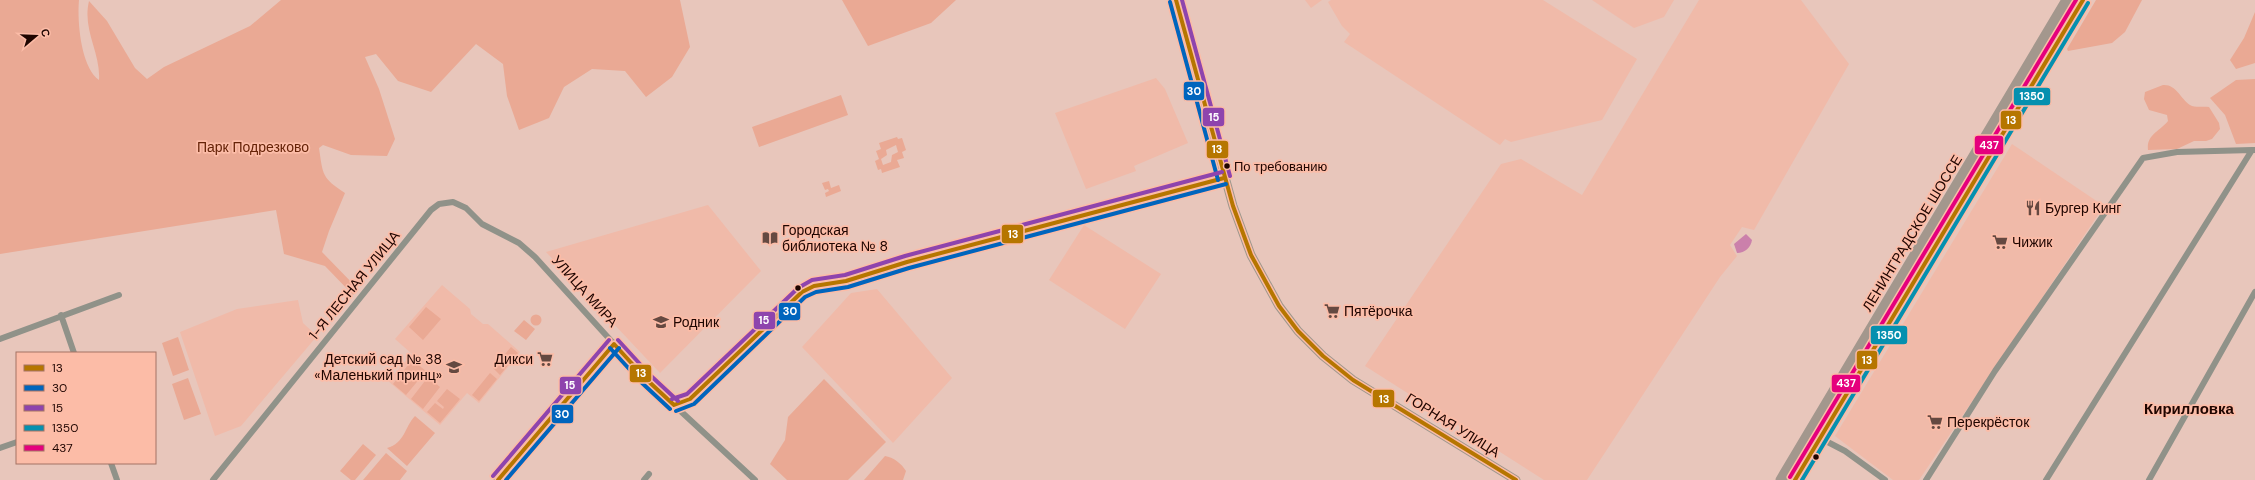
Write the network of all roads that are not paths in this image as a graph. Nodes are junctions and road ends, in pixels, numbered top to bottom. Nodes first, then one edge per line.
1 (1176, 0) edge
2 (2067, 0) edge
3 (2083, 0) edge
4 (2254, 150) edge
5 (1224, 178) junction
6 (466, 208) joint
7 (2255, 292) edge
8 (119, 295) dead end
9 (61, 315) junction
10 (0, 339) edge
11 (614, 344) junction
12 (74, 352) edge
13 (674, 405) junction
14 (1820, 438) junction
15 (16, 442) edge
16 (0, 448) edge
17 (111, 464) edge
18 (649, 474) dead end
19 (117, 480) edge
20 (213, 480) edge
21 (498, 480) edge
22 (644, 480) edge
23 (755, 480) edge
24 (1516, 480) edge
25 (1780, 480) edge
26 (1795, 480) edge
27 (1885, 480) edge
28 (1926, 480) edge
29 (2046, 480) edge
30 (2149, 480) edge

1 - 5 street, ГОРНАЯ УЛИЦА
2 - 25 highway, ЛЕНИНГРАДСКОЕ ШОССЕ
3 - 14 highway, ЛЕНИНГРАДСКОЕ ШОССЕ
4 - 28 street
4 - 29 street
5 - 13 street
5 - 24 street, ГОРНАЯ УЛИЦА
6 - 11 street, УЛИЦА МИРА
6 - 20 street, 1-Я ЛЕСНАЯ УЛИЦА
7 - 30 street
8 - 9 street
9 - 10 street
9 - 12 street
11 - 13 street, УЛИЦА МИРА
11 - 21 street
13 - 23 street
14 - 26 highway, ЛЕНИНГРАДСКОЕ ШОССЕ
14 - 27 street
15 - 16 street
17 - 19 street
18 - 22 street

